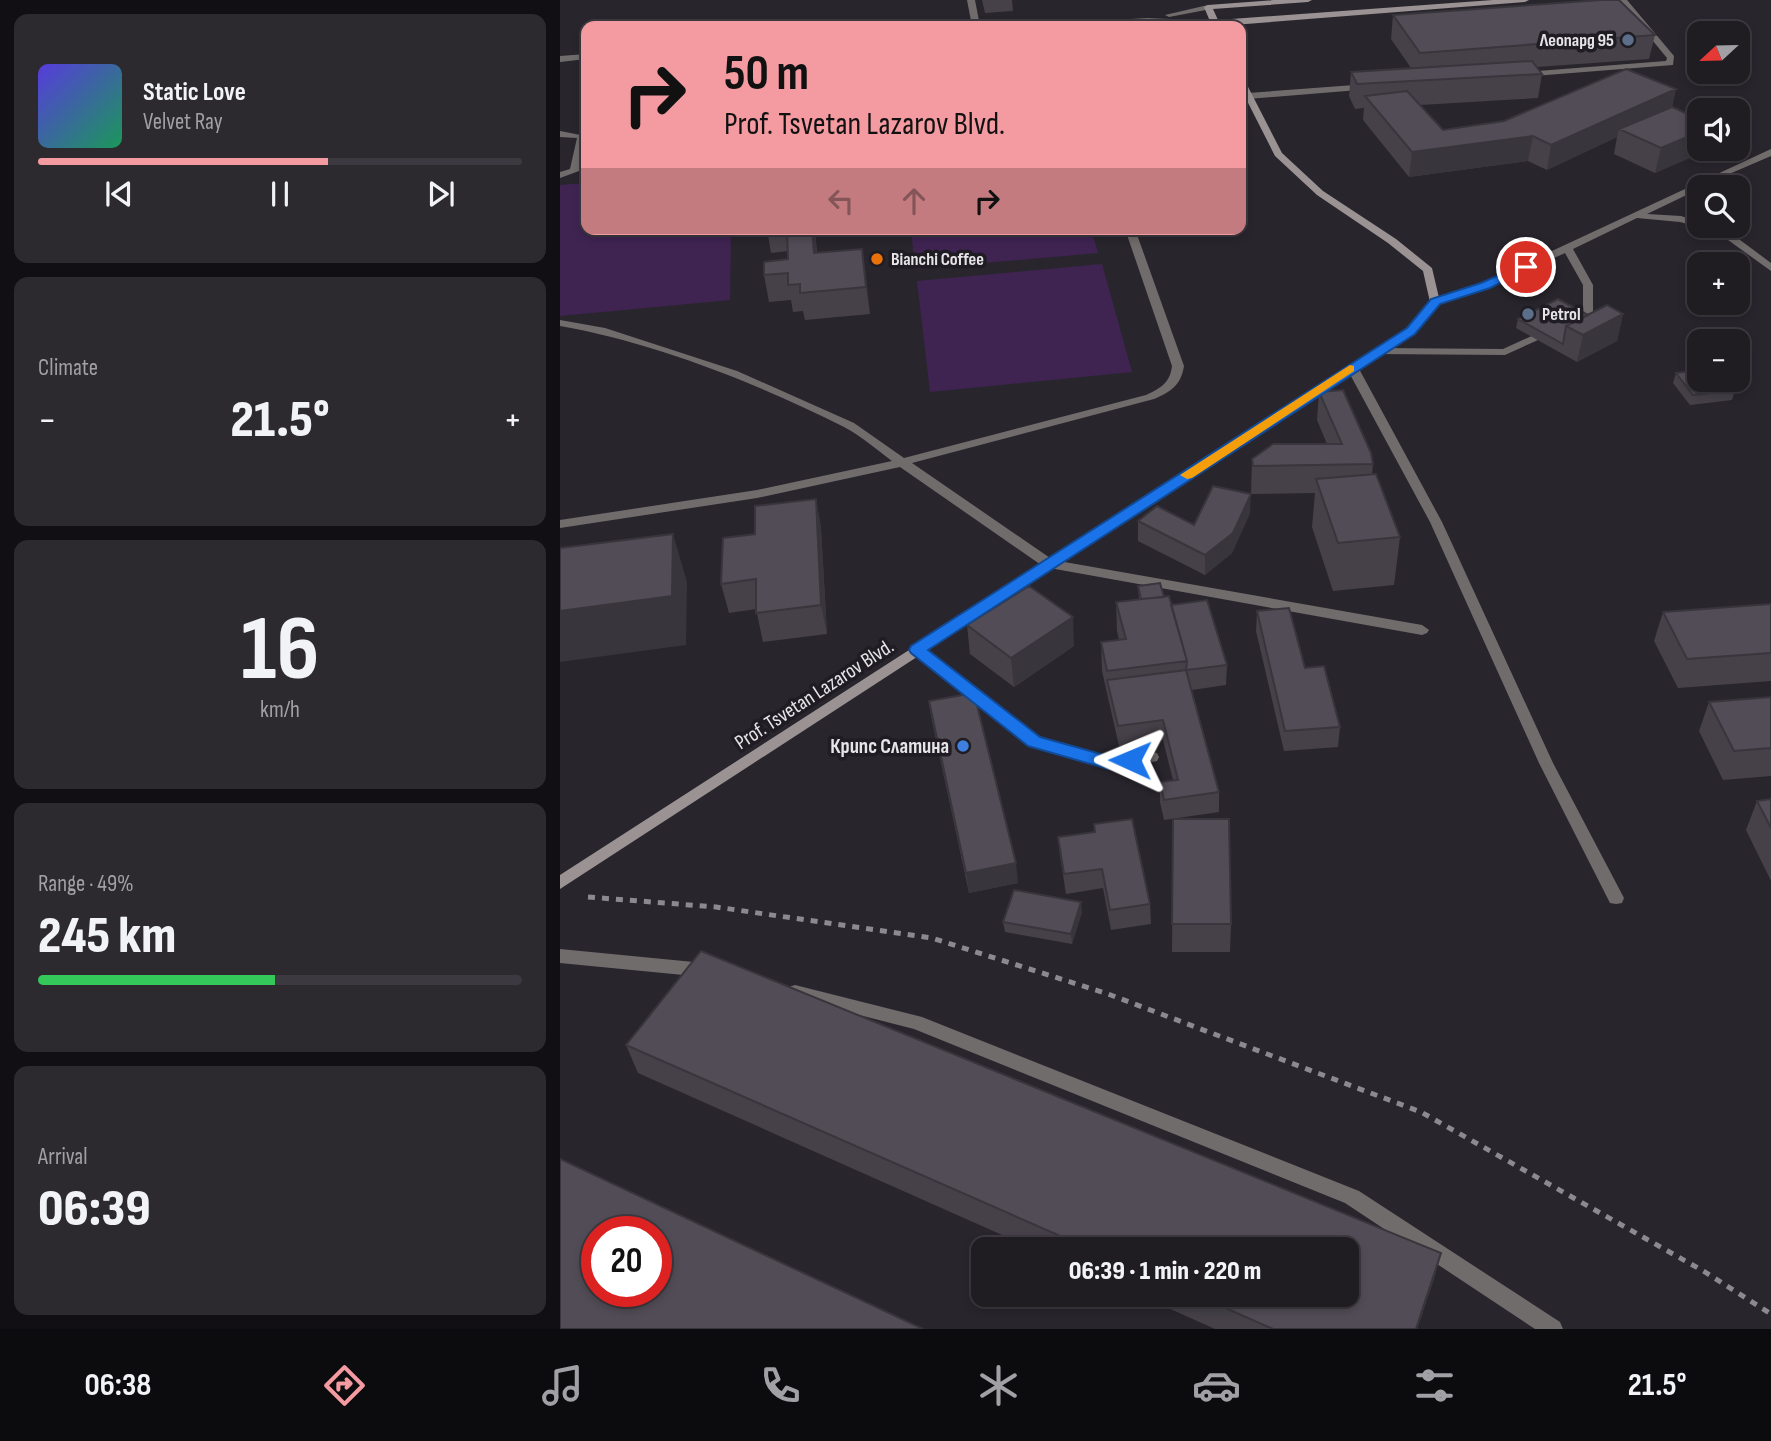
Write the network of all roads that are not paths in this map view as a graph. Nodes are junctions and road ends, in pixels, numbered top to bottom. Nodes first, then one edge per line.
1 (971, 0) edge
2 (1308, 0) edge
3 (1525, 0) edge
4 (1623, 0) edge
5 (1206, 3) edge
6 (1147, 20) junction
7 (975, 21) edge
8 (1131, 21) edge
9 (1161, 21) edge
10 (1214, 21) edge
11 (1246, 23) edge
12 (581, 57) edge
13 (560, 59) edge
14 (1520, 76) edge
15 (1381, 86) edge
16 (1246, 92) edge
17 (1248, 96) junction
18 (560, 134) edge
19 (581, 136) edge
20 (581, 140) edge
21 (1771, 152) edge
22 (560, 175) edge
23 (1636, 216) junction
24 (1687, 221) edge
25 (1132, 235) edge
26 (1731, 238) edge
27 (1567, 248) junction
28 (1771, 268) edge
29 (1435, 302) junction
30 (1575, 318) edge
31 (560, 323) edge
32 (1534, 338) edge
33 (1378, 351) junction
34 (1352, 367) junction
35 (900, 463) junction
36 (560, 524) edge
37 (1049, 564) junction
38 (1422, 630) dead end
39 (917, 650) junction
40 (1152, 757) dead end
41 (560, 883) edge
42 (1616, 898) dead end
43 (560, 956) edge
44 (718, 973) edge
45 (771, 986) edge
46 (1553, 1329) edge

1 - 7 street
2 - 5 street
3 - 11 street
4 - 14 street
5 - 6 street
5 - 10 street
6 - 8 street
6 - 9 street
12 - 13 street
15 - 17 street
16 - 17 street
17 - 29 street
18 - 19 street
20 - 22 street
21 - 23 street
23 - 24 street
23 - 27 street
25 - 35 street
26 - 28 street
27 - 29 street
27 - 30 street
29 - 33 street, Prof. Tsvetan Lazarov Blvd.
31 - 35 street
32 - 33 street
33 - 34 street, Prof. Tsvetan Lazarov Blvd.
34 - 37 street, Prof. Tsvetan Lazarov Blvd.
34 - 42 street
35 - 36 street
35 - 37 street
37 - 38 street
37 - 39 street, Prof. Tsvetan Lazarov Blvd.
39 - 40 street
39 - 41 street, Prof. Tsvetan Lazarov Blvd.
43 - 44 street
45 - 46 street

